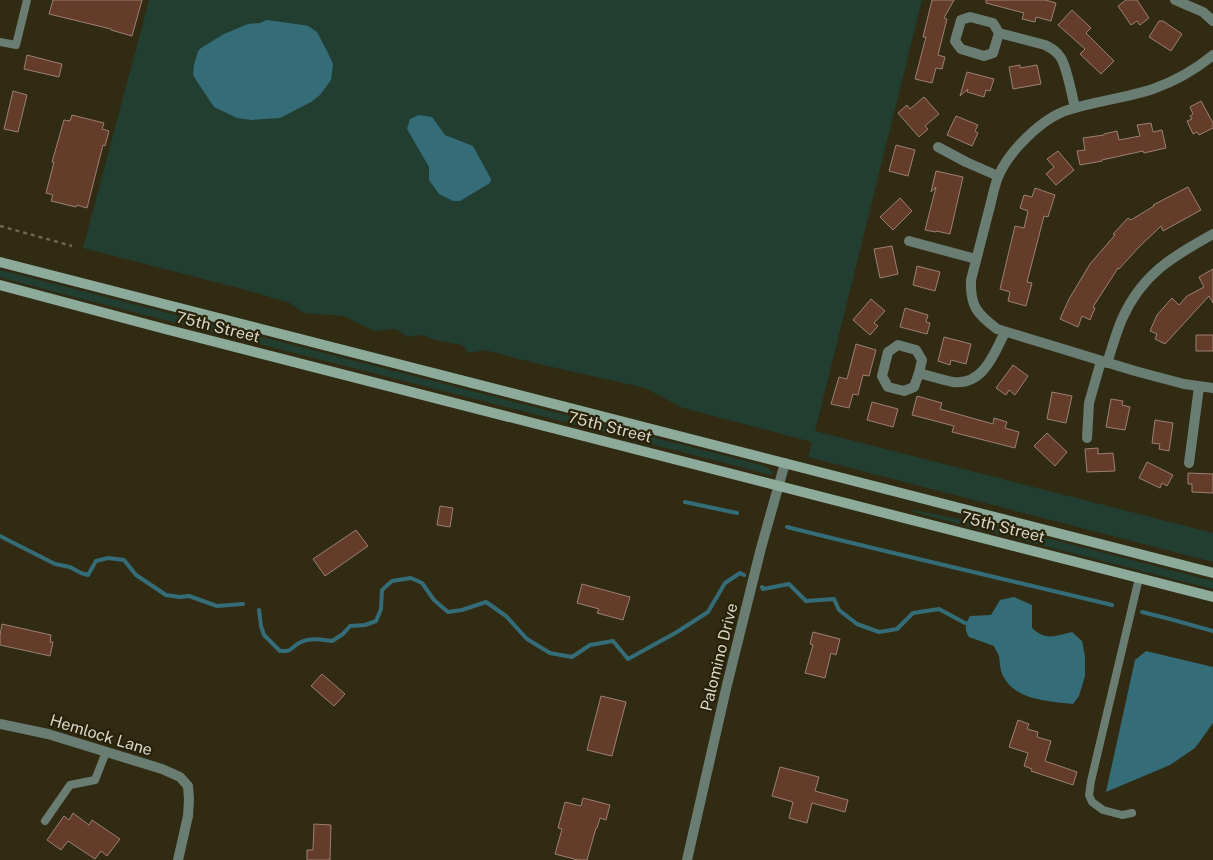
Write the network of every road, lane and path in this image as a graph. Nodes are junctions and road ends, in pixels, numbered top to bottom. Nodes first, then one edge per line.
1 (27, 0) edge
2 (1175, 0) edge
3 (1213, 21) edge
4 (999, 33) junction
5 (0, 42) edge
6 (1213, 56) edge
7 (1075, 108) junction
8 (938, 147) dead end
9 (998, 176) junction
10 (0, 226) edge
11 (1213, 234) edge
12 (909, 241) dead end
13 (72, 246) dead end
14 (976, 259) junction
15 (0, 262) edge
16 (0, 285) edge
17 (1005, 332) junction
18 (1104, 362) junction
19 (919, 373) junction
20 (1199, 387) junction
21 (1213, 388) edge
22 (1087, 438) dead end
23 (785, 463) junction
24 (1189, 463) dead end
25 (781, 480) junction
26 (1213, 573) edge
27 (1139, 578) junction
28 (1213, 597) edge
29 (0, 724) edge
30 (106, 752) junction
31 (1132, 814) dead end
32 (45, 821) dead end
33 (178, 860) edge
34 (687, 860) edge

1 - 5 lane
2 - 3 street
4 - 4 street
4 - 7 street
6 - 7 street
7 - 9 street
8 - 9 street
9 - 14 street
10 - 13 path
11 - 18 street
12 - 14 street
14 - 17 street
15 - 23 main road, 75th Street
16 - 25 main road, 75th Street
17 - 18 street
17 - 19 street
18 - 20 street
18 - 22 street
19 - 19 street
20 - 21 street
20 - 24 street
23 - 25 street, Palomino Drive
23 - 26 main road, 75th Street
25 - 27 main road, 75th Street
25 - 34 street, Palomino Drive
27 - 28 main road, 75th Street
27 - 31 lane
29 - 30 street, Hemlock Lane
30 - 32 lane
30 - 33 street, Hemlock Lane

